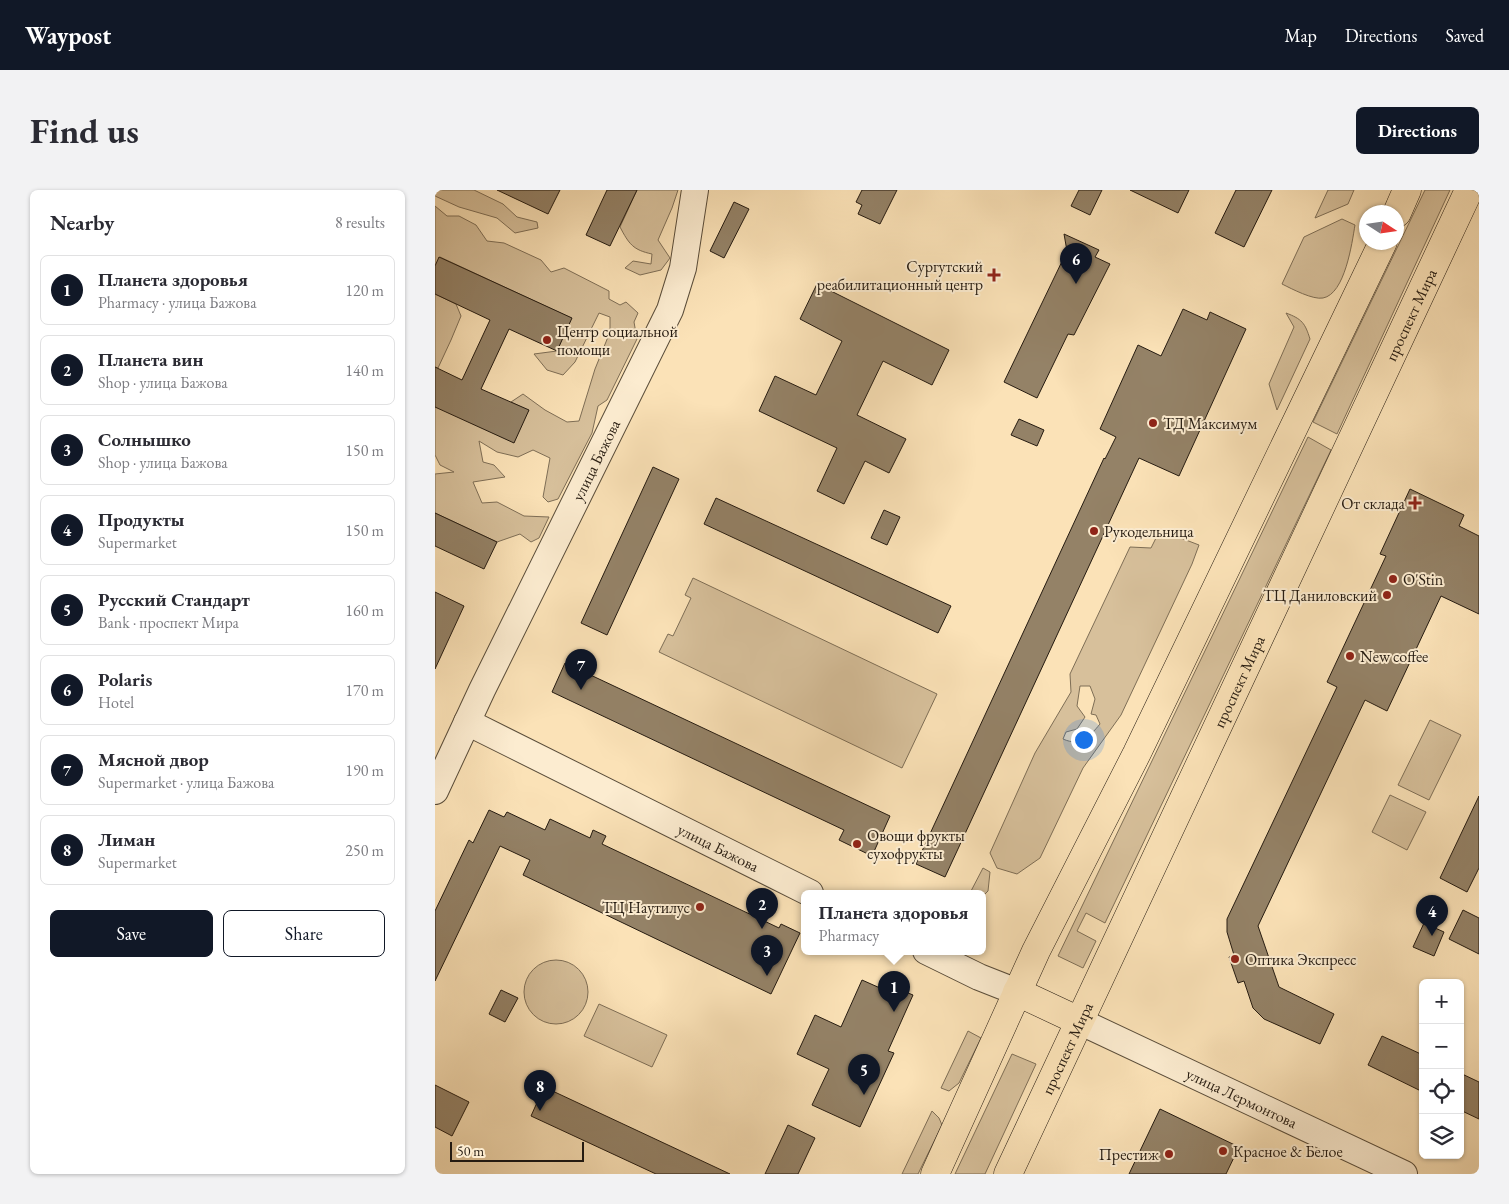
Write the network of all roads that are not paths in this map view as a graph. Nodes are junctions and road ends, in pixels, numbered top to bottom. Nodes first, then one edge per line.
1 (695, 190) edge
2 (1407, 190) edge
3 (1469, 190) edge
4 (1400, 205) edge
5 (1379, 250) edge
6 (467, 722) junction
7 (435, 791) edge
8 (804, 890) edge
9 (934, 955) edge
10 (1017, 992) junction
11 (1079, 1021) junction
12 (935, 1174) edge
13 (1008, 1174) edge
14 (1404, 1174) edge

1 - 6 street, улица Бажова
2 - 4 main road
3 - 11 main road, проспект Мира
5 - 10 main road
6 - 7 street, улица Бажова
6 - 8 street, улица Бажова
9 - 10 street
10 - 11 main road
10 - 12 main road
11 - 13 main road, проспект Мира
11 - 14 street, улица Лермонтова

